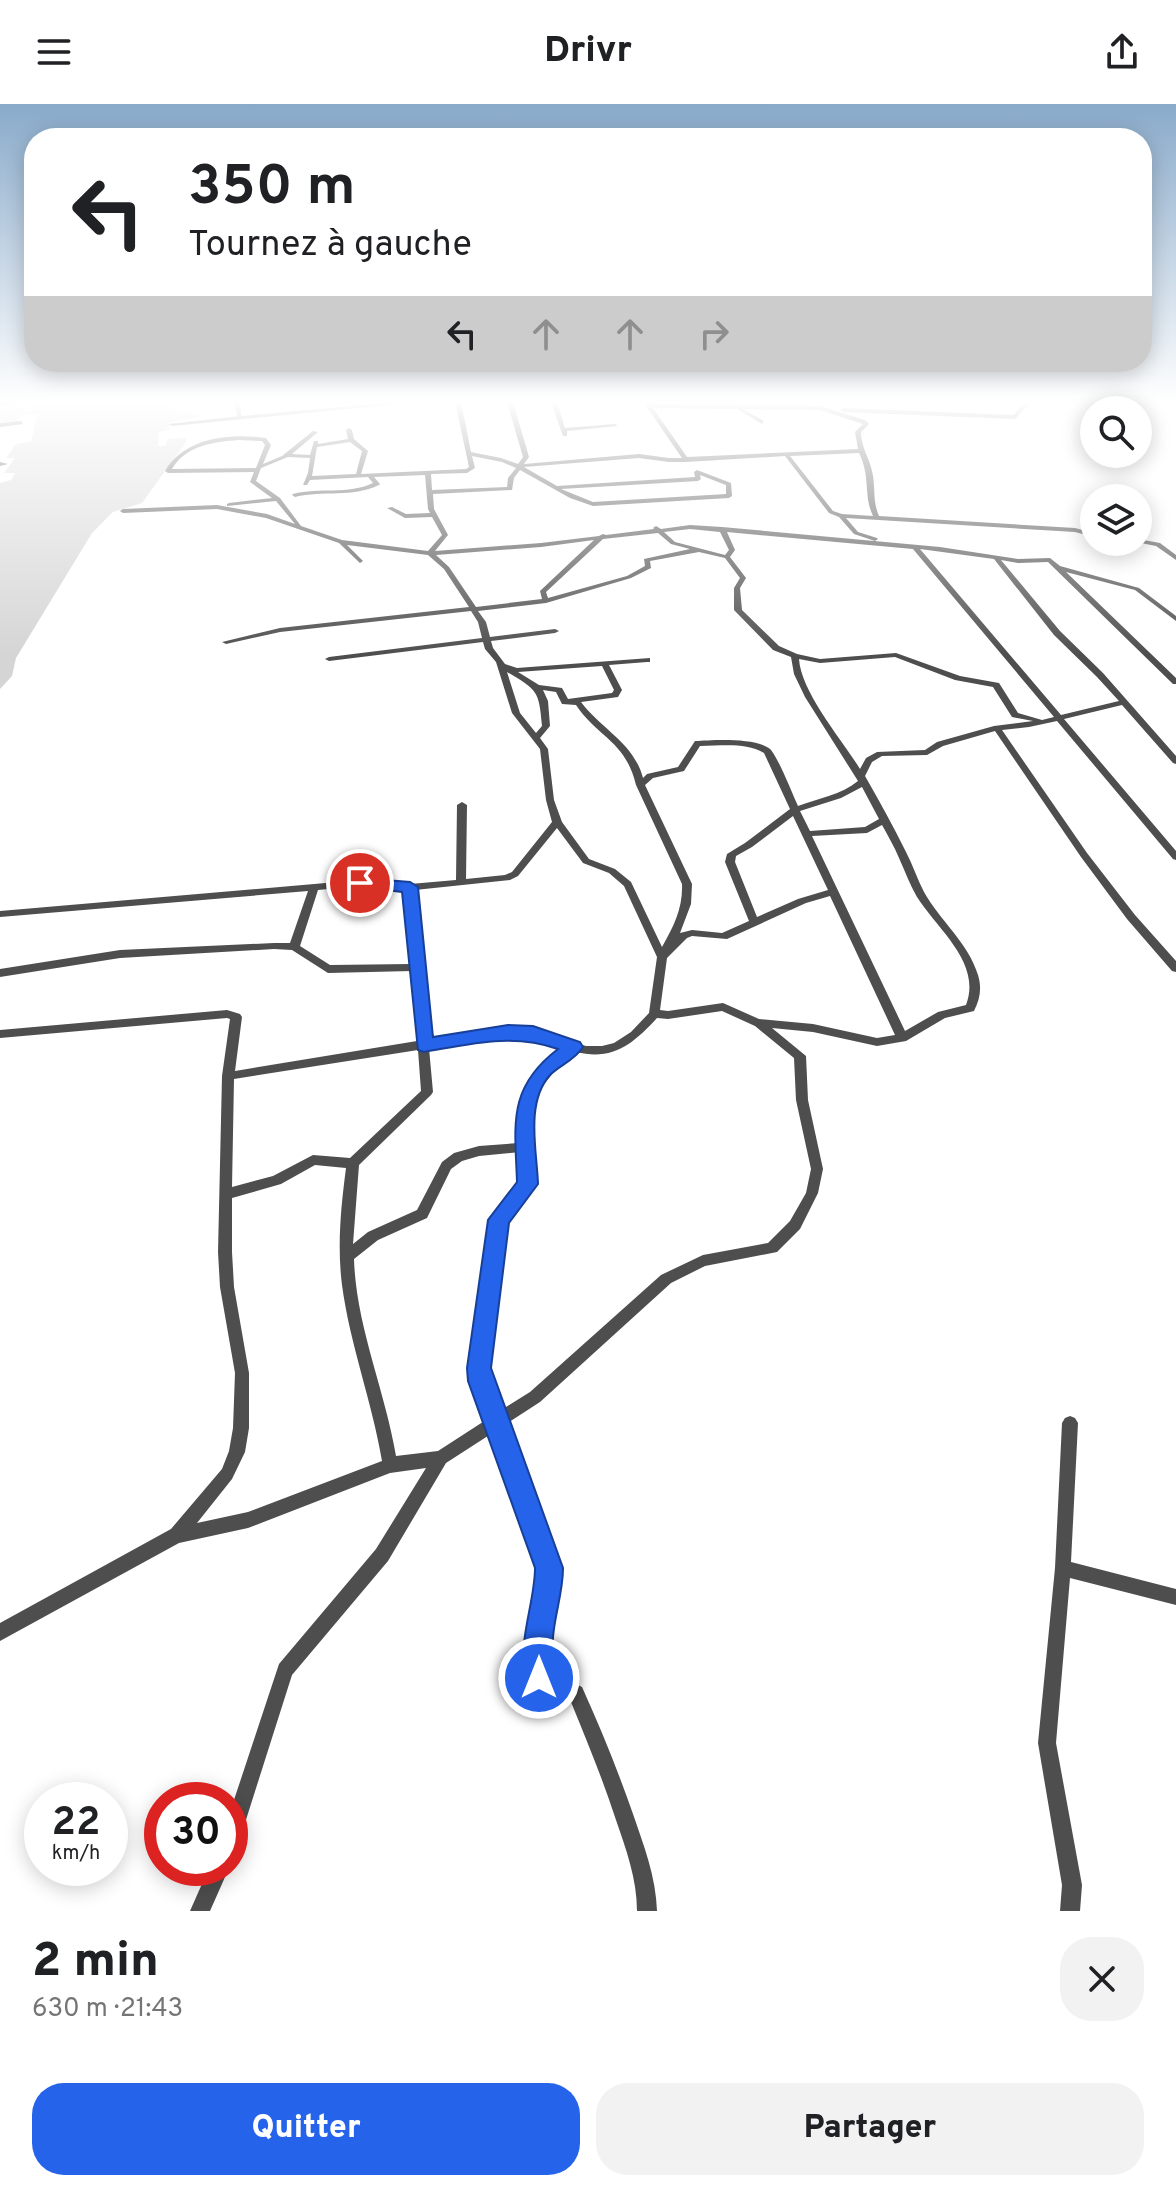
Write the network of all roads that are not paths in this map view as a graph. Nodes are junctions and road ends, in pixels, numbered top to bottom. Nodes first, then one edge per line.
1 (259, 486) edge
2 (302, 486) edge
3 (373, 486) edge
4 (429, 486) edge
5 (510, 486) edge
6 (572, 486) edge
7 (729, 486) edge
8 (811, 486) edge
9 (868, 486) edge
10 (560, 487) joint
11 (430, 492) junction
12 (295, 495) junction
13 (281, 501) junction
14 (217, 507) junction
15 (390, 508) dead end
16 (123, 511) dead end
17 (435, 515) junction
18 (267, 516) junction
19 (841, 516) junction
20 (876, 516) junction
21 (656, 528) junction
22 (722, 529) junction
23 (306, 530) junction
24 (1080, 531) edge
25 (603, 536) junction
26 (341, 542) junction
27 (1152, 543) edge
28 (918, 548) junction
29 (698, 550) junction
30 (430, 553) junction
31 (727, 557) junction
32 (996, 558) junction
33 (1176, 558) edge
34 (360, 561) dead end
35 (1059, 568) junction
36 (546, 601) junction
37 (511, 605) junction
38 (1176, 607) edge
39 (474, 610) junction
40 (1167, 610) junction
41 (1176, 619) edge
42 (490, 621) junction
43 (555, 631) dead end
44 (487, 637) junction
45 (226, 642) dead end
46 (795, 656) junction
47 (329, 659) dead end
48 (647, 660) dead end
49 (605, 664) junction
50 (501, 665) junction
51 (1176, 682) edge
52 (537, 687) junction
53 (565, 702) junction
54 (1122, 703) junction
55 (1058, 717) junction
56 (1038, 720) junction
57 (997, 728) junction
58 (535, 739) junction
59 (1176, 761) edge
60 (862, 779) junction
61 (640, 785) junction
62 (462, 805) dead end
63 (796, 810) junction
64 (885, 819) junction
65 (557, 822) junction
66 (807, 834) junction
67 (1176, 857) edge
68 (461, 883) junction
69 (314, 887) junction
70 (410, 887) junction
71 (833, 892) junction
72 (0, 914) edge
73 (754, 922) junction
74 (294, 947) junction
75 (662, 957) junction
76 (419, 967) junction
77 (1176, 968) edge
78 (0, 973) edge
79 (654, 1014) junction
80 (757, 1023) junction
81 (0, 1034) edge
82 (902, 1038) junction
83 (424, 1045) junction
84 (574, 1047) junction
85 (228, 1076) junction
86 (525, 1147) junction
87 (353, 1163) junction
88 (228, 1194) junction
89 (347, 1256) junction
90 (498, 1421) junction
91 (1070, 1423) dead end
92 (441, 1458) junction
93 (390, 1465) junction
94 (177, 1535) junction
95 (1063, 1568) junction
96 (1176, 1597) edge
97 (0, 1632) edge
98 (248, 1785) edge
99 (211, 1886) edge
100 (200, 1911) edge
101 (647, 1911) edge
102 (1070, 1911) edge

1 - 13 street
2 - 12 street
3 - 12 street
4 - 11 street
5 - 11 street
6 - 10 street
7 - 10 street
8 - 19 street
9 - 20 street
11 - 17 street
12 - 13 street
13 - 14 street
13 - 18 street
13 - 23 street
14 - 16 street
14 - 18 street
15 - 17 street
17 - 30 street
18 - 23 street
19 - 20 street
19 - 28 street
20 - 24 street
21 - 22 street
21 - 25 street
21 - 29 street
22 - 28 street
22 - 31 street
23 - 26 street
25 - 30 street
25 - 36 street
26 - 30 street
26 - 34 street
27 - 33 street
28 - 32 street
28 - 55 street
29 - 31 street
29 - 36 street
30 - 39 street
31 - 46 street
32 - 35 street
32 - 54 street
35 - 40 street
35 - 51 street
36 - 37 street
37 - 39 street
37 - 42 street
38 - 40 street
39 - 42 street
39 - 45 street
40 - 41 street
42 - 44 street
43 - 44 street
44 - 47 street
44 - 50 street
46 - 56 street
46 - 60 street
48 - 49 street
49 - 50 street
49 - 53 street
50 - 52 street
50 - 58 street
52 - 53 street
52 - 58 street
53 - 61 street
54 - 55 street
54 - 59 street
55 - 56 street
55 - 67 street
56 - 57 street
57 - 60 street
57 - 77 street
58 - 65 street
60 - 63 street
60 - 64 street
61 - 63 street
61 - 75 street
62 - 68 street
63 - 66 street
63 - 73 street
64 - 66 street
64 - 82 street
65 - 68 street
65 - 75 street
66 - 71 street
68 - 70 street
69 - 70 street
69 - 72 street
69 - 74 street
70 - 76 street
71 - 73 street
71 - 82 street
73 - 75 street
74 - 76 street
74 - 78 street
75 - 79 street
76 - 83 street
79 - 80 street
79 - 84 street
80 - 82 street
80 - 90 street
81 - 85 street
83 - 84 street
83 - 85 street
83 - 87 street
84 - 86 street
85 - 88 street
86 - 89 street
86 - 90 street
87 - 88 street
87 - 89 street
88 - 94 street
89 - 93 street
90 - 92 street
90 - 101 street
91 - 95 street
92 - 93 street
92 - 98 street
93 - 94 street
94 - 97 street
95 - 96 street
95 - 102 street
99 - 100 street

